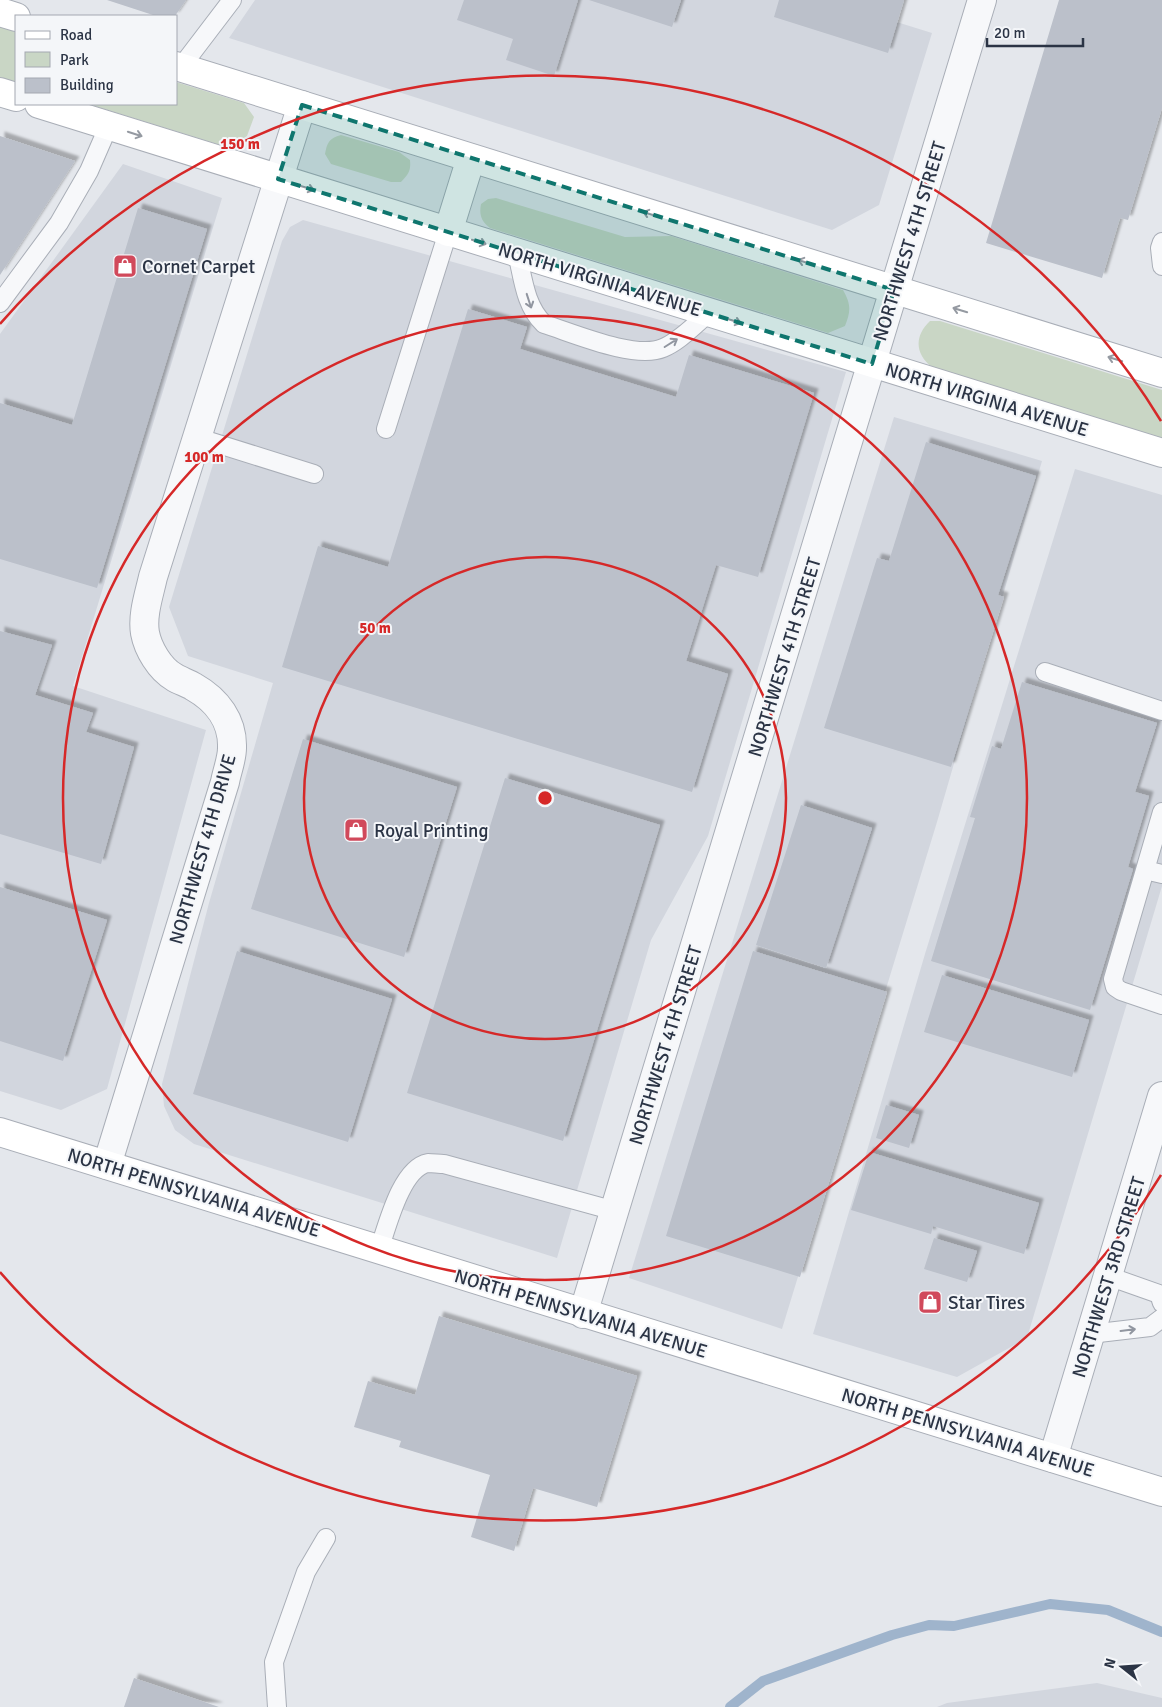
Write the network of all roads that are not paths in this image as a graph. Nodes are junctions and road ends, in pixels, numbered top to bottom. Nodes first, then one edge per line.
1 (232, 0) edge
2 (982, 0) edge
3 (0, 12) edge
4 (15, 17) edge
5 (179, 67) edge
6 (0, 92) edge
7 (15, 97) edge
8 (42, 105) edge
9 (302, 105) junction
10 (109, 126) junction
11 (471, 158) junction
12 (278, 179) junction
13 (448, 232) junction
14 (1162, 242) edge
15 (517, 253) junction
16 (1162, 266) edge
17 (894, 290) junction
18 (0, 302) edge
19 (709, 313) junction
20 (872, 364) junction
21 (1162, 373) edge
22 (386, 429) dead end
23 (196, 437) junction
24 (1162, 454) edge
25 (314, 474) dead end
26 (1045, 672) dead end
27 (1162, 711) edge
28 (1162, 812) edge
29 (1145, 870) junction
30 (1162, 874) edge
31 (1162, 1005) edge
32 (1162, 1096) edge
33 (0, 1132) edge
34 (107, 1165) junction
35 (615, 1211) junction
36 (379, 1250) junction
37 (1108, 1276) junction
38 (1162, 1303) edge
39 (583, 1314) junction
40 (1162, 1318) edge
41 (1090, 1334) junction
42 (1053, 1458) junction
43 (1162, 1492) edge
44 (326, 1538) dead end
45 (277, 1707) edge

1 - 5 lane
2 - 17 street, NORTHWEST 4TH STREET
3 - 4 main road
5 - 9 main road
6 - 7 main road
8 - 10 main road, NORTH VIRGINIA AVENUE
9 - 11 main road
9 - 12 street, NORTHWEST 4TH DRIVE
10 -> 12 main road, NORTH VIRGINIA AVENUE
10 - 18 lane
11 - 13 main road
17 -> 11 main road
12 -> 13 main road, NORTH VIRGINIA AVENUE
12 - 23 street, NORTHWEST 4TH DRIVE
13 -> 15 main road, NORTH VIRGINIA AVENUE
13 - 22 lane
14 - 16 lane
15 - 19 main road, NORTH VIRGINIA AVENUE
15 -> 19 lane
17 - 20 street, NORTHWEST 4TH STREET
21 -> 17 main road
19 -> 20 main road, NORTH VIRGINIA AVENUE
20 - 24 main road, NORTH VIRGINIA AVENUE
20 - 35 street, NORTHWEST 4TH STREET
23 - 25 lane
23 - 34 street, NORTHWEST 4TH DRIVE
26 - 27 lane
28 - 29 lane
29 - 30 lane
29 - 31 lane
32 - 37 street, NORTHWEST 3RD STREET
33 - 34 main road, NORTH PENNSYLVANIA AVENUE
34 - 36 main road, NORTH PENNSYLVANIA AVENUE
35 - 36 lane
35 - 39 street, NORTHWEST 4TH STREET
36 - 39 main road, NORTH PENNSYLVANIA AVENUE
37 - 38 lane
37 - 41 street, NORTHWEST 3RD STREET
39 - 42 main road, NORTH PENNSYLVANIA AVENUE
41 -> 40 lane
41 - 42 street, NORTHWEST 3RD STREET
42 - 43 main road, NORTH PENNSYLVANIA AVENUE
44 - 45 lane

